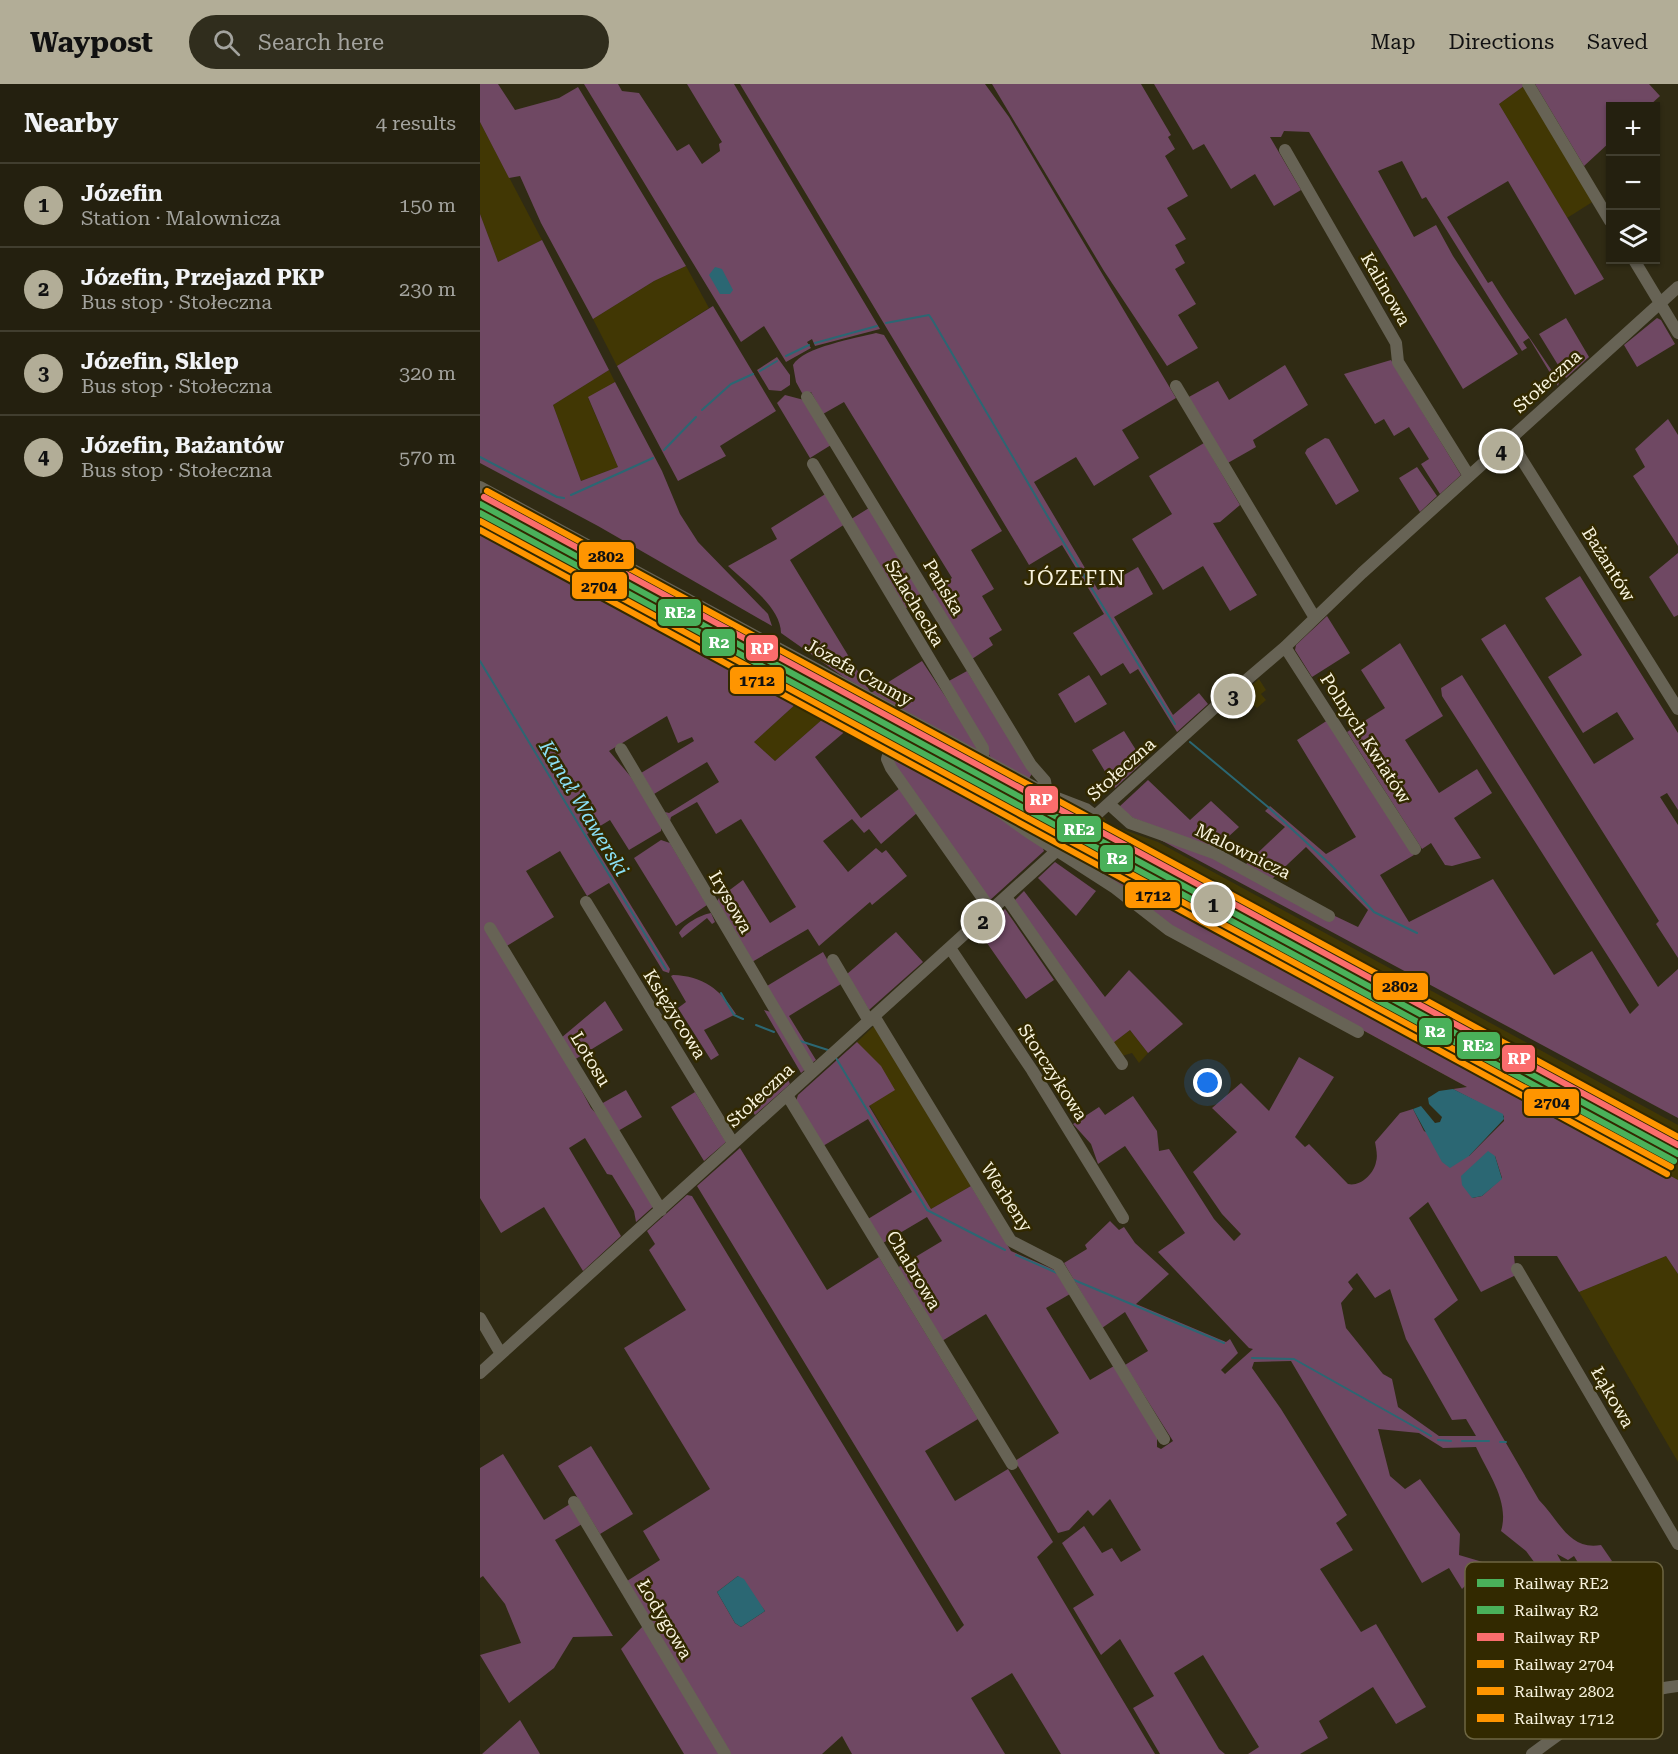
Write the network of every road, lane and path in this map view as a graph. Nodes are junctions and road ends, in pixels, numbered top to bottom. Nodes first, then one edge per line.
1 (1528, 84) edge
2 (1285, 150) dead end
3 (1606, 213) edge
4 (1636, 264) edge
5 (1678, 287) edge
6 (1660, 304) junction
7 (1678, 333) edge
8 (1176, 386) dead end
9 (807, 397) dead end
10 (1509, 439) junction
11 (813, 464) dead end
12 (1469, 476) junction
13 (480, 487) edge
14 (480, 525) edge
15 (1315, 618) junction
16 (1285, 646) junction
17 (1678, 709) edge
18 (890, 748) junction
19 (621, 749) dead end
20 (983, 760) junction
21 (1047, 794) junction
22 (1109, 804) junction
23 (1095, 816) junction
24 (1415, 849) dead end
25 (1058, 851) junction
26 (1005, 897) junction
27 (586, 902) dead end
28 (991, 910) junction
29 (1329, 916) dead end
30 (490, 928) dead end
31 (950, 948) junction
32 (833, 960) dead end
33 (871, 1018) junction
34 (1358, 1032) dead end
35 (1122, 1064) dead end
36 (812, 1072) junction
37 (787, 1095) junction
38 (733, 1143) junction
39 (661, 1210) junction
40 (1123, 1218) dead end
41 (1517, 1269) dead end
42 (480, 1318) edge
43 (501, 1354) junction
44 (480, 1373) edge
45 (1164, 1439) dead end
46 (1012, 1464) dead end
47 (574, 1502) dead end
48 (1678, 1544) edge
49 (1678, 1686) edge
50 (1663, 1688) edge
51 (1554, 1739) edge
52 (725, 1754) edge
53 (1532, 1754) edge

1 - 3 street
2 - 12 street, Kalinowa
4 - 6 street
5 - 6 street, Stołeczna
6 - 7 street
6 - 10 street, Stołeczna
8 - 15 street
9 - 21 street, Pańska
10 - 12 street, Stołeczna
10 - 17 street, Bażantów
11 - 20 street, Szlachecka
12 - 15 street, Stołeczna
13 - 20 street, Józefa Czumy
14 - 18 street
15 - 16 street, Stołeczna
16 - 22 street, Stołeczna
16 - 24 street, Polnych Kwiatów
18 - 25 street
18 - 28 street
19 - 36 street, Irysowa
20 - 21 street, Józefa Czumy
21 - 23 street, Józefa Czumy
22 - 23 street, Stołeczna
22 - 29 street, Malownicza
23 - 25 street, Stołeczna
25 - 26 street, Stołeczna
25 - 34 street
26 - 28 street, Stołeczna
26 - 35 street
27 - 38 street, Księżycowa
28 - 31 street, Stołeczna
30 - 39 street, Lotosu
31 - 33 street, Stołeczna
31 - 40 street, Storczykowa
32 - 33 street, Werbeny
33 - 36 street, Stołeczna
33 - 45 street, Werbeny
36 - 37 street, Stołeczna
37 - 38 street, Stołeczna
37 - 46 street, Chabrowa
38 - 39 street, Stołeczna
39 - 43 street, Stołeczna
41 - 48 street, Łąkowa
42 - 43 street
43 - 44 street, Stołeczna
47 - 52 street, Łodygowa
49 - 50 street
51 - 53 street

